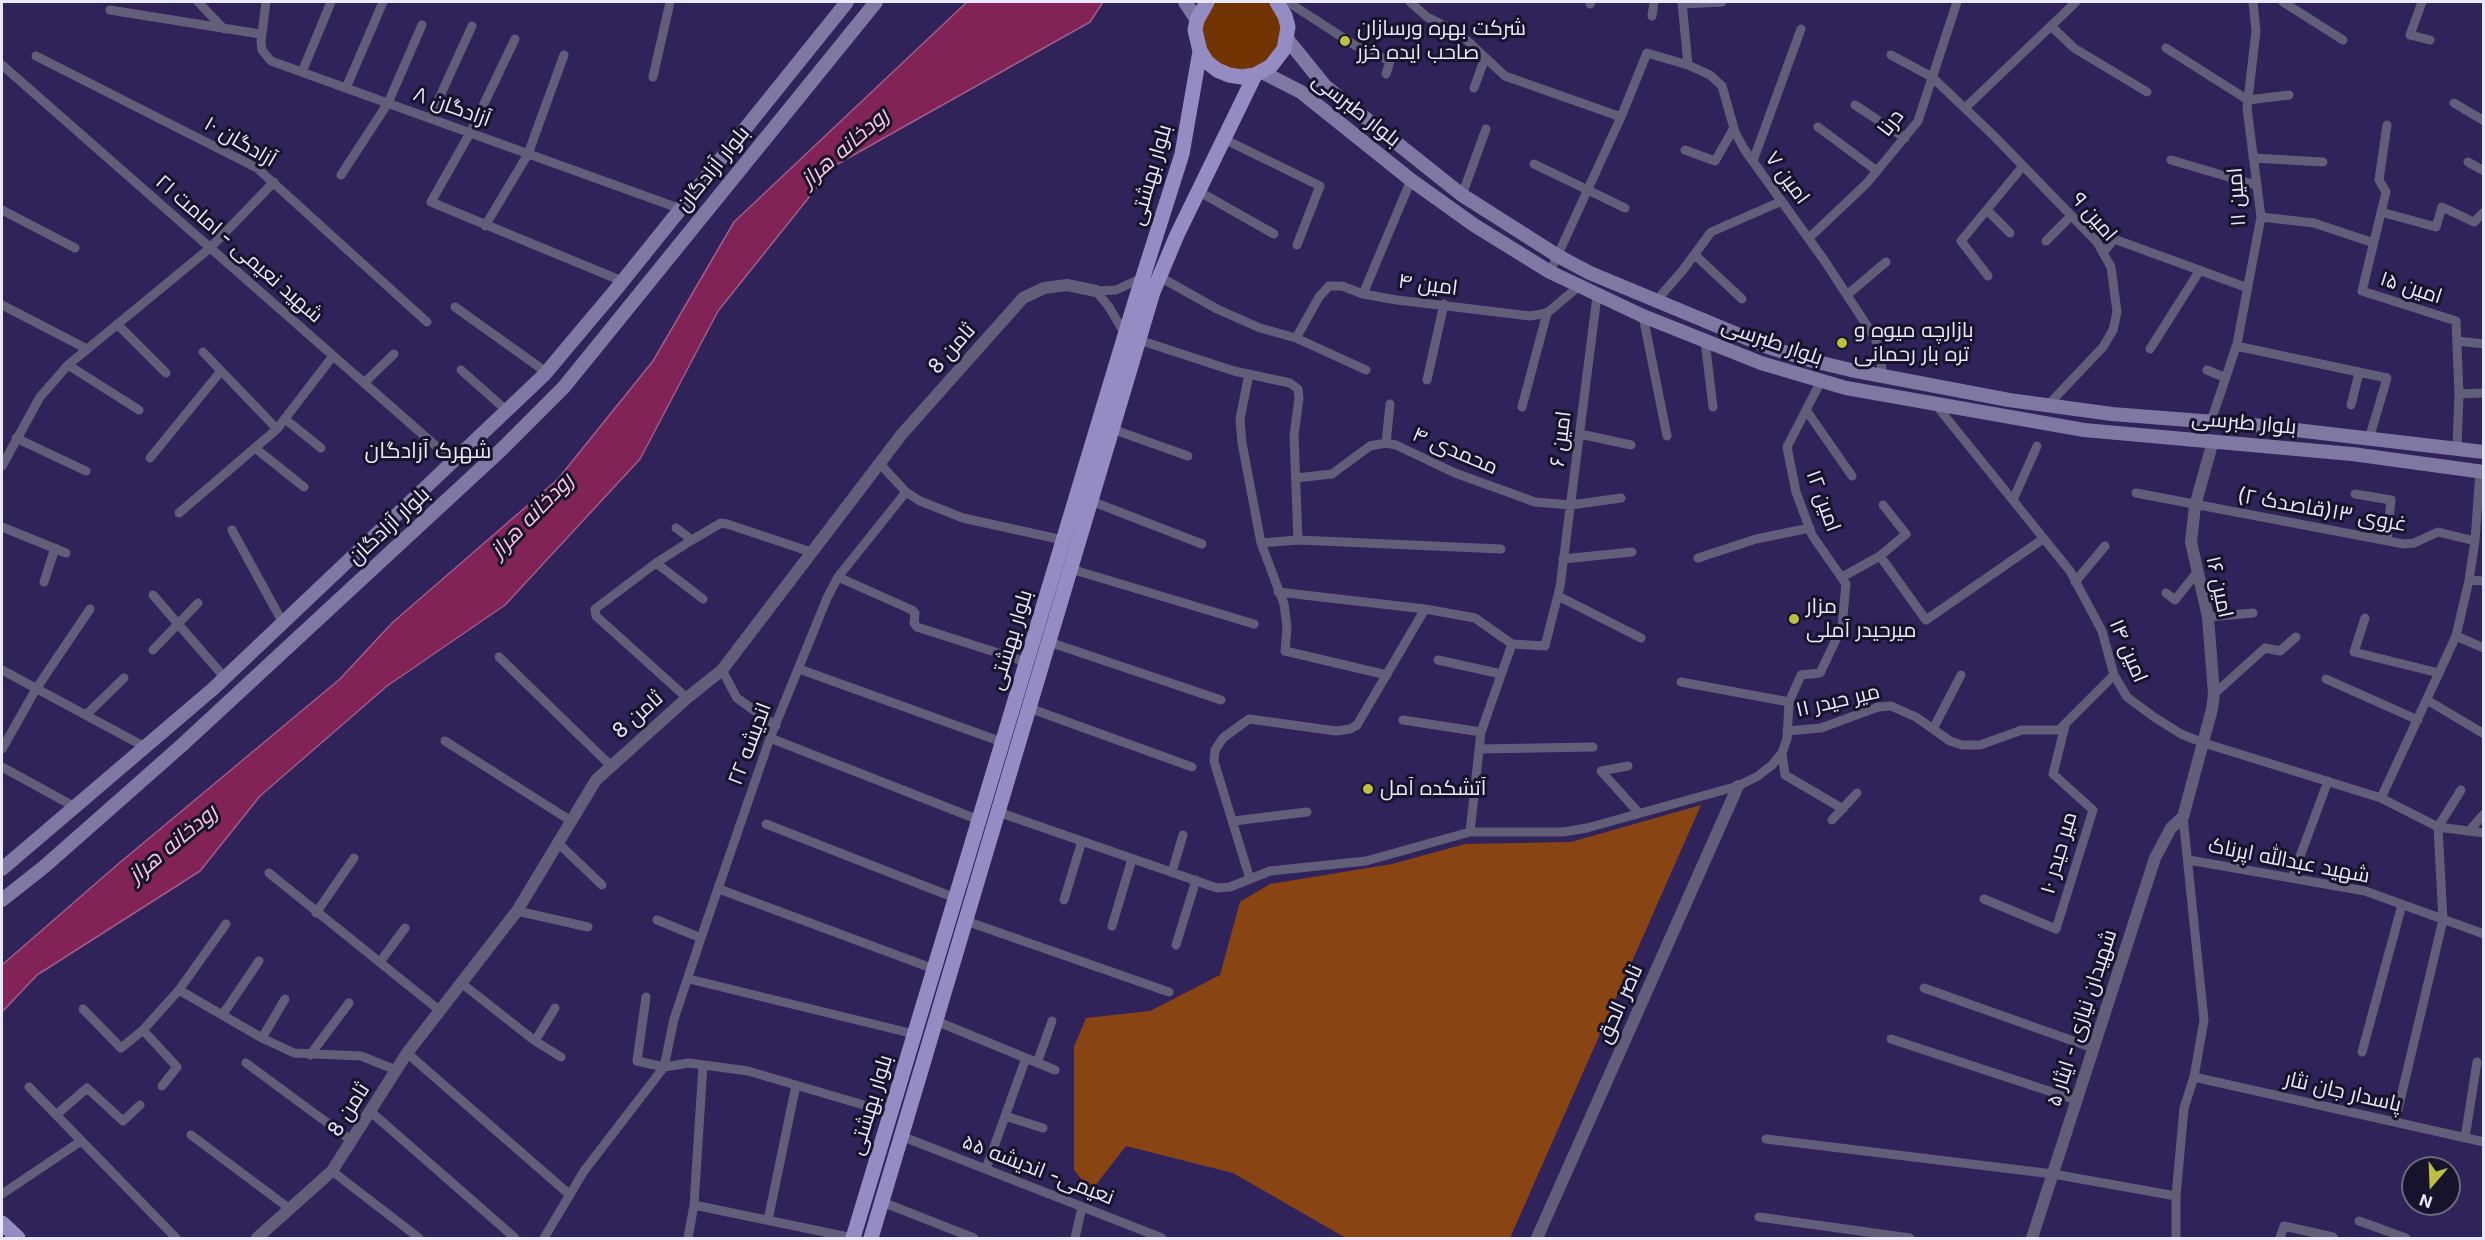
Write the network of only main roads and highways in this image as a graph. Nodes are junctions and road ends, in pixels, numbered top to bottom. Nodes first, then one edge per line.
1 (848, 2) edge
2 (876, 2) edge
3 (1185, 2) edge
4 (1207, 2) edge
5 (1286, 6) edge
6 (1197, 20) junction
7 (1287, 39) junction
8 (813, 43) junction
9 (1200, 51) junction
10 (831, 57) junction
11 (790, 71) junction
12 (1258, 73) junction
13 (809, 84) junction
14 (1132, 337) junction
15 (2484, 452) edge
16 (2482, 472) edge
17 (2, 868) edge
18 (20, 886) junction
19 (955, 898) junction
20 (2, 900) edge
21 (971, 904) junction
22 (950, 916) junction
23 (966, 921) junction
24 (2, 1223) edge
25 (853, 1238) edge
26 (18, 1239) edge
27 (871, 1239) edge

1 - 8 main road, بلوار آزادگان
2 - 10 main road, بلوار آزادگان
3 - 6 main road
4 - 6 main road
5 - 7 main road
6 - 9 main road, بلوار بهشتی
7 - 12 main road, بلوار بهشتی
7 - 15 main road, بلوار طبرسی
8 - 10 main road
8 - 11 main road, بلوار آزادگان
9 - 12 main road
9 - 14 main road, بلوار بهشتی
10 - 13 main road, بلوار آزادگان
11 - 13 main road
11 - 17 main road, بلوار آزادگان
12 - 14 main road, بلوار بهشتی
12 - 16 main road, بلوار طبرسی
13 - 18 main road, بلوار آزادگان
14 - 19 main road, بلوار بهشتی
14 - 21 main road, بلوار بهشتی
17 - 18 main road
18 - 20 main road, بلوار آزادگان
19 - 21 main road
19 - 22 main road, بلوار بهشتی
21 - 23 main road, بلوار بهشتی
22 - 23 main road
22 - 25 main road, بلوار بهشتی
23 - 27 main road, بلوار بهشتی
24 - 26 main road

